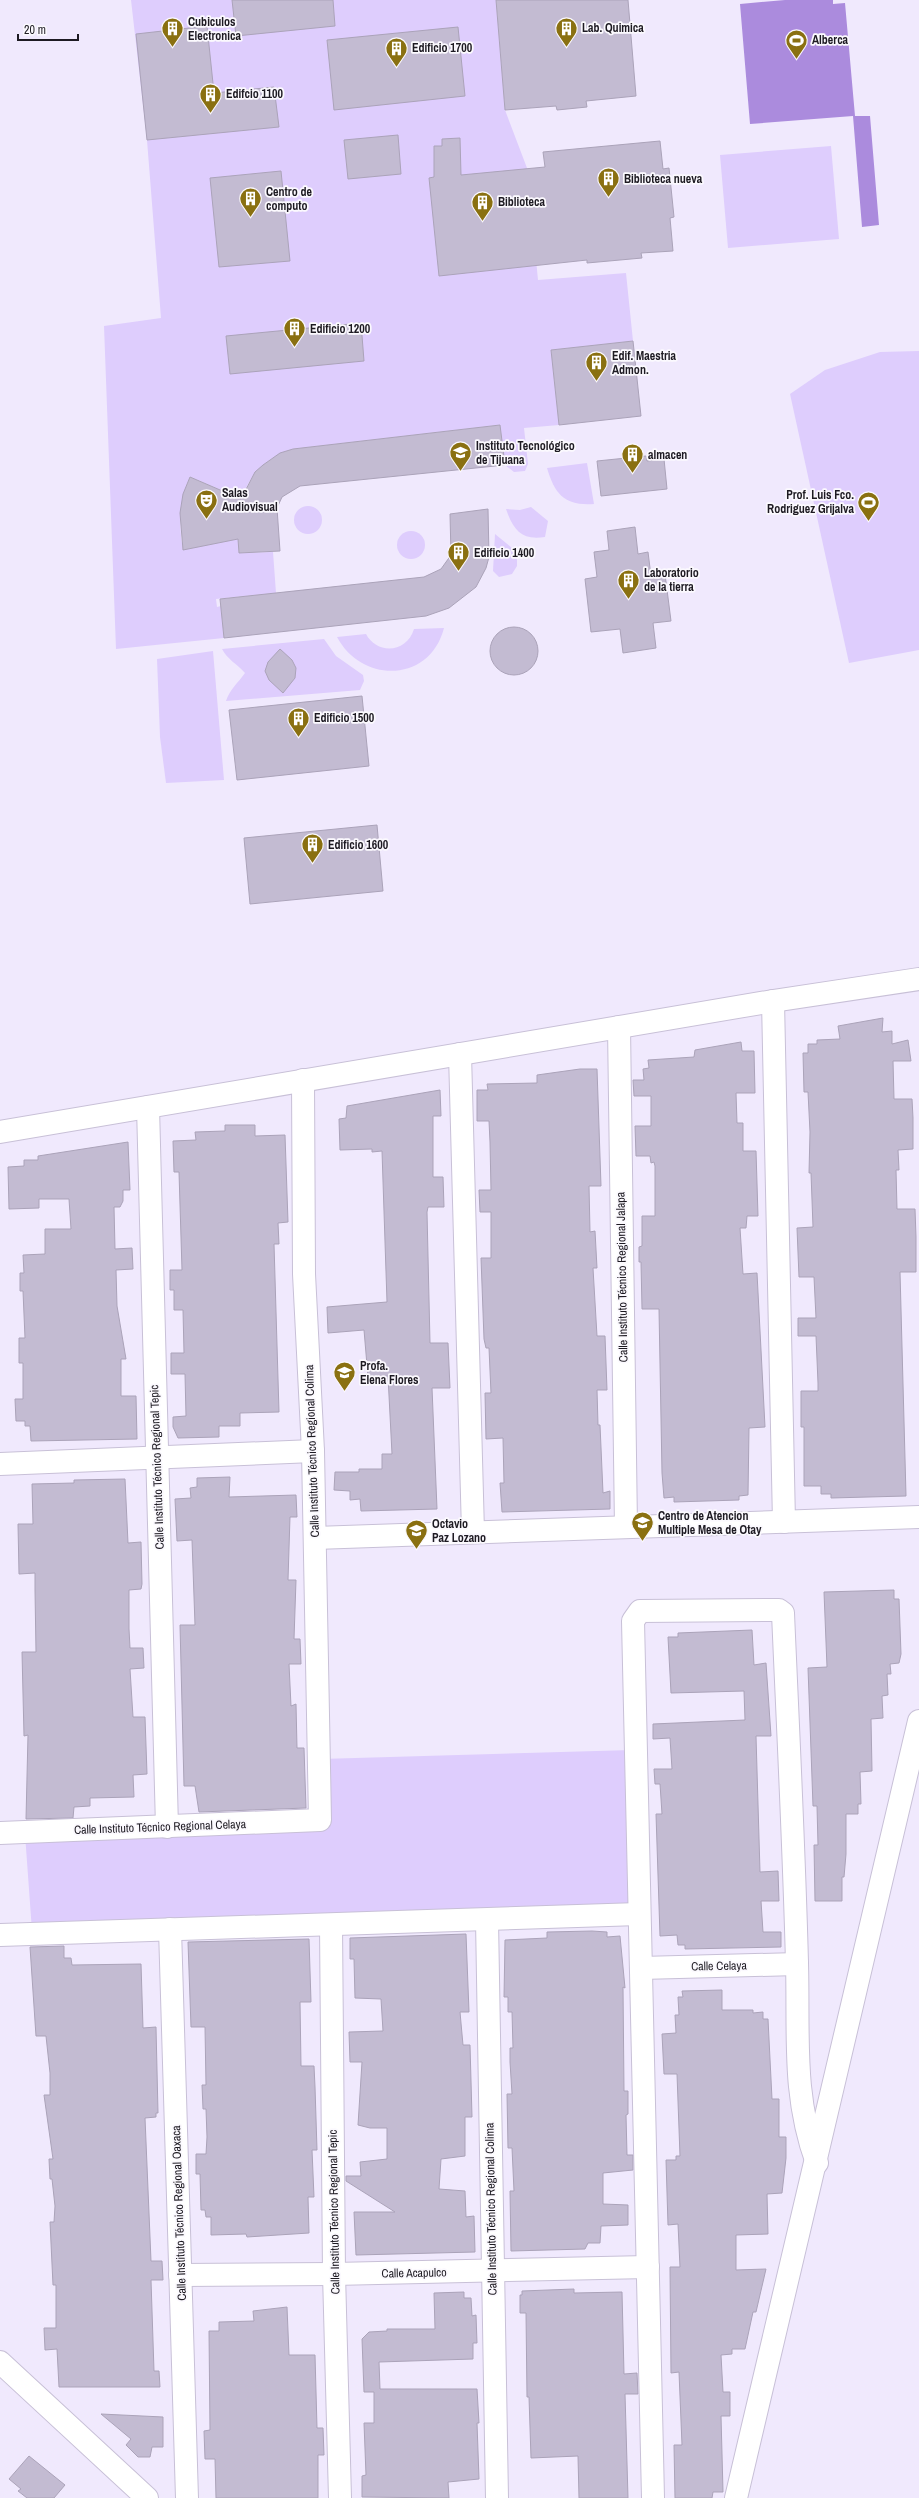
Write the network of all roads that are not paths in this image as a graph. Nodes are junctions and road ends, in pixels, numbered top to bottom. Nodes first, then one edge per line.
1 (919, 979) edge
2 (773, 1001) junction
3 (618, 1027) junction
4 (460, 1054) junction
5 (303, 1080) junction
6 (148, 1107) junction
7 (0, 1132) edge
8 (313, 1451) junction
9 (157, 1457) junction
10 (0, 1464) edge
11 (919, 1517) edge
12 (784, 1522) junction
13 (626, 1528) junction
14 (473, 1532) junction
15 (315, 1538) junction
16 (919, 1721) edge
17 (319, 1822) joint
18 (167, 1827) junction
19 (0, 1833) edge
20 (639, 1914) junction
21 (487, 1920) junction
22 (331, 1926) junction
23 (170, 1929) junction
24 (0, 1935) edge
25 (797, 1964) junction
26 (642, 1968) junction
27 (817, 2163) junction
28 (648, 2267) junction
29 (492, 2271) junction
30 (334, 2274) junction
31 (180, 2275) junction
32 (0, 2362) edge
33 (147, 2498) edge
34 (187, 2498) edge
35 (340, 2498) edge
36 (497, 2498) edge
37 (653, 2498) edge
38 (736, 2498) edge

1 - 2 street
2 - 3 street
2 - 12 street
3 - 4 street
3 - 13 street, Calle Instituto Técnico Regional Jalapa
4 - 5 street
4 - 14 street
5 - 6 street
5 - 8 street, Calle Instituto Técnico Regional Colima
6 - 7 street
6 - 9 street, Calle Instituto Técnico Regional Tepic
8 - 9 street
8 - 15 street, Calle Instituto Técnico Regional Colima
9 - 10 street
9 - 18 street, Calle Instituto Técnico Regional Tepic
11 - 12 street
12 - 13 street
13 - 14 street
14 - 15 street
15 - 17 street, Calle Instituto Técnico Regional Colima
16 - 27 street
17 - 18 street, Calle Instituto Técnico Regional Celaya
18 - 19 street, Calle Instituto Técnico Regional Celaya
20 - 21 street
20 - 25 street
20 - 26 street
21 - 22 street
21 - 29 street, Calle Instituto Técnico Regional Colima
22 - 23 street
22 - 30 street, Calle Instituto Técnico Regional Tepic
23 - 24 street
23 - 31 street, Calle Instituto Técnico Regional Oaxaca
25 - 26 street, Calle Celaya
25 - 27 street
26 - 28 street
27 - 38 street
28 - 29 street, Calle Acapulco
28 - 37 street
29 - 30 street, Calle Acapulco
29 - 36 street, Calle Instituto Técnico Regional Colima
30 - 31 street, Calle Acapulco
30 - 35 street, Calle Instituto Técnico Regional Tepic
31 - 34 street, Calle Instituto Técnico Regional Oaxaca
32 - 33 street

